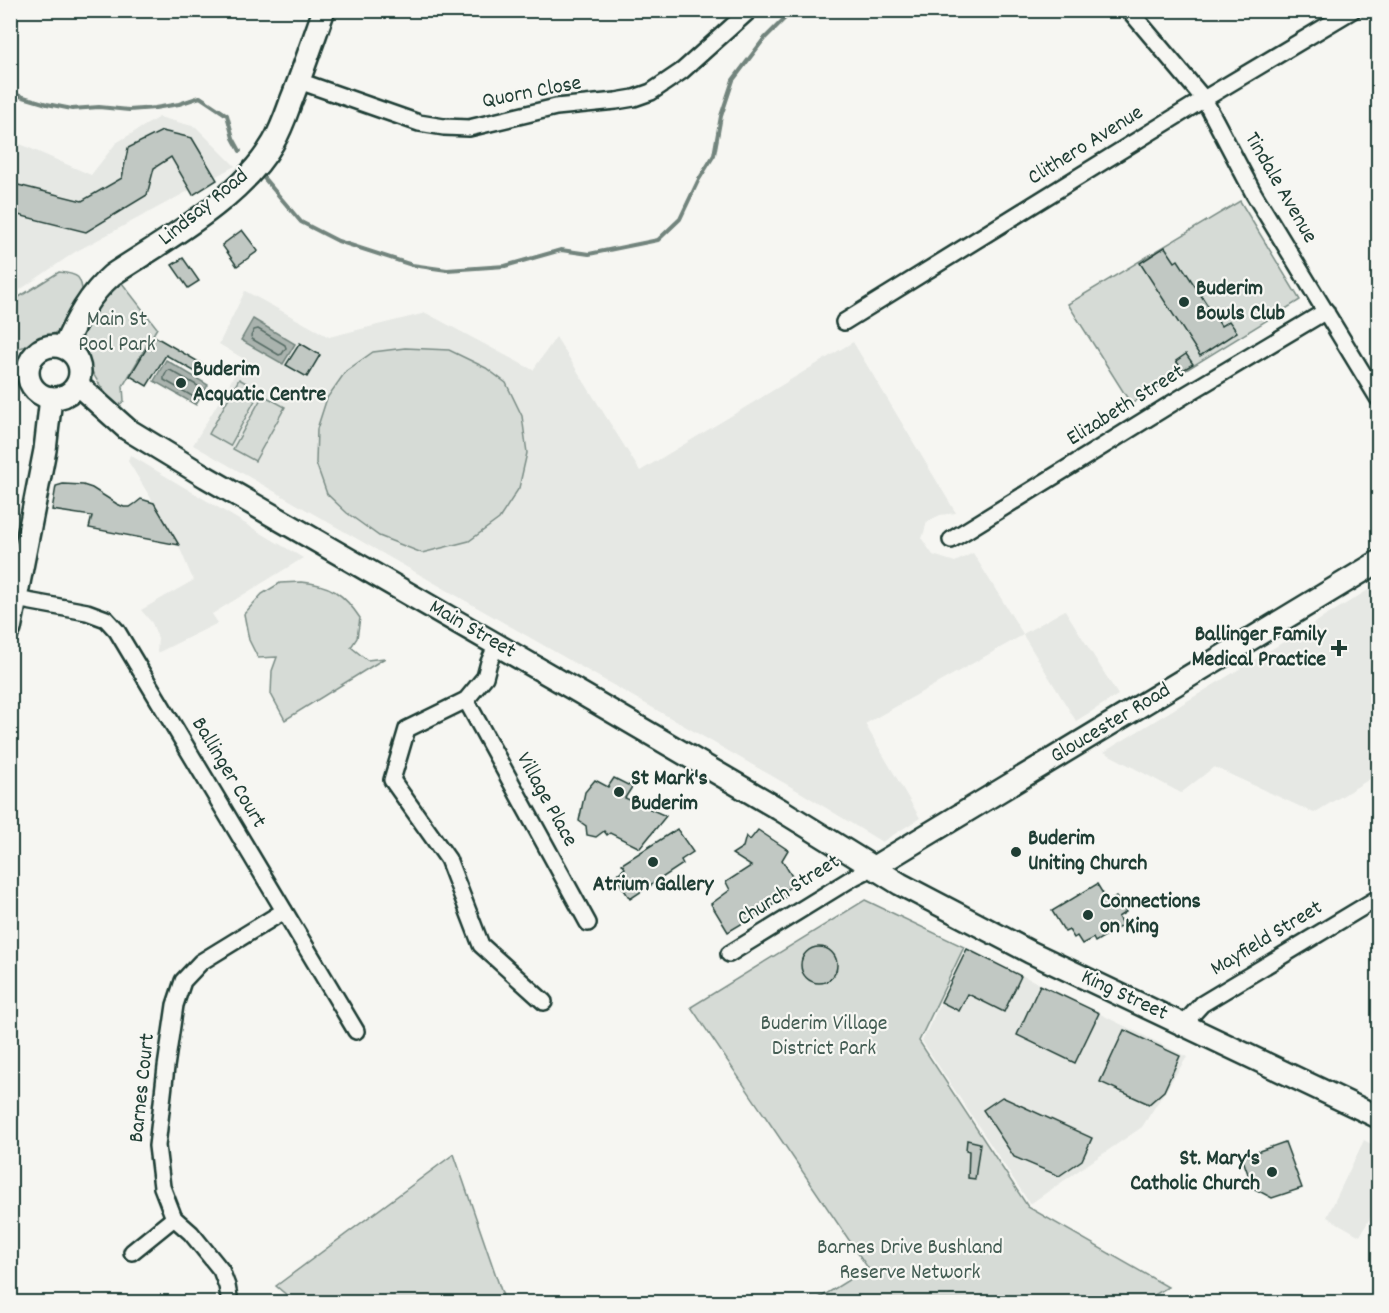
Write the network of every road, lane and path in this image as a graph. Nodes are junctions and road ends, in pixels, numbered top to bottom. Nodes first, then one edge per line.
1 (324, 10) edge
2 (750, 10) edge
3 (1129, 10) edge
4 (1353, 10) edge
5 (299, 81) junction
6 (1203, 99) junction
7 (1326, 311) junction
8 (844, 322) dead end
9 (64, 347) junction
10 (20, 362) edge
11 (78, 385) junction
12 (51, 398) junction
13 (1378, 398) edge
14 (951, 540) dead end
15 (1378, 562) edge
16 (15, 588) edge
17 (10, 629) edge
18 (497, 644) junction
19 (466, 699) junction
20 (874, 867) junction
21 (1378, 898) edge
22 (284, 911) junction
23 (588, 923) dead end
24 (729, 954) dead end
25 (544, 1002) dead end
26 (1185, 1025) junction
27 (356, 1030) dead end
28 (1378, 1117) edge
29 (174, 1218) junction
30 (132, 1252) dead end
31 (230, 1302) edge

1 - 5 main road, Lindsay Road
2 - 5 street, Quorn Close
3 - 6 street, Tindale Avenue
4 - 6 street, Clithero Avenue
5 - 9 main road, Lindsay Road
6 - 7 street, Tindale Avenue
6 - 8 street, Clithero Avenue
7 - 13 street, Tindale Avenue
7 - 14 street, Elizabeth Street
9 - 10 main road
9 - 11 main road
10 - 12 main road
11 - 12 main road
11 - 18 main road, Main Street
12 - 16 main road
15 - 20 main road, Gloucester Road
16 - 17 main road
16 - 22 street, Ballinger Court
18 - 19 street
18 - 20 main road, Main Street
19 - 23 street, Village Place
19 - 25 street
20 - 24 street, Church Street
20 - 26 main road, King Street
21 - 26 street, Mayfield Street
22 - 27 street, Ballinger Court
22 - 29 street, Barnes Court
26 - 28 main road, King Street
29 - 30 street
29 - 31 street, Barnes Court

